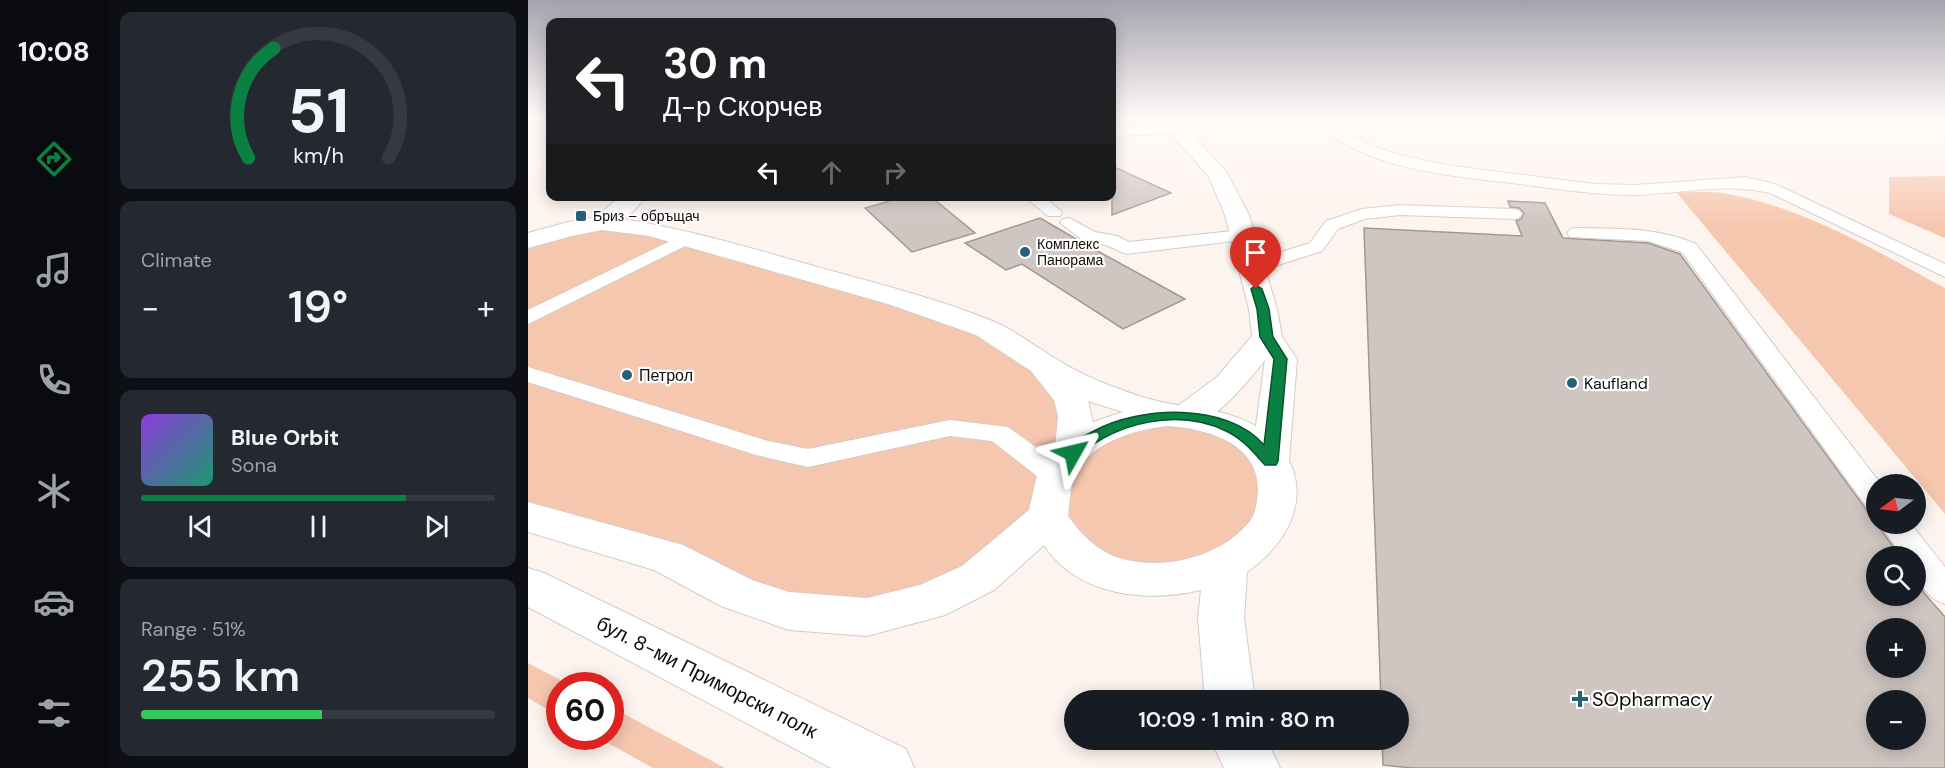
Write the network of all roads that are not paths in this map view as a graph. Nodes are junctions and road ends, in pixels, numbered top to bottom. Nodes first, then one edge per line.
1 (1200, 154) edge
2 (1382, 154) edge
3 (629, 201) edge
4 (1039, 201) edge
5 (1513, 214) dead end
6 (602, 224) junction
7 (1576, 233) dead end
8 (1242, 235) junction
9 (687, 238) junction
10 (528, 240) edge
11 (1250, 268) junction
12 (1945, 271) edge
13 (528, 318) edge
14 (1266, 337) junction
15 (1035, 360) junction
16 (528, 374) edge
17 (1178, 416) junction
18 (1270, 461) junction
19 (1059, 482) junction
20 (1866, 486) edge
21 (528, 517) edge
22 (1902, 534) edge
23 (1226, 563) junction
24 (528, 586) edge
25 (1945, 591) edge
26 (1229, 690) edge
27 (1243, 750) edge
28 (887, 768) edge
29 (1253, 768) edge

1 - 8 main road
2 - 12 lane
3 - 6 main road
4 - 8 lane
5 - 11 lane
6 - 9 main road
6 - 10 main road
7 - 20 lane
8 - 11 main road
9 - 13 lane
9 - 15 main road
11 - 14 main road
14 - 17 main road
14 - 18 main road
15 - 17 main road
15 - 19 main road
16 - 19 lane
17 - 18 main road
17 - 19 main road
18 - 23 main road
19 - 21 main road
19 - 23 main road
22 - 25 lane
23 - 26 main road
24 - 28 main road, бул. 8-ми Приморски полк
27 - 29 main road

